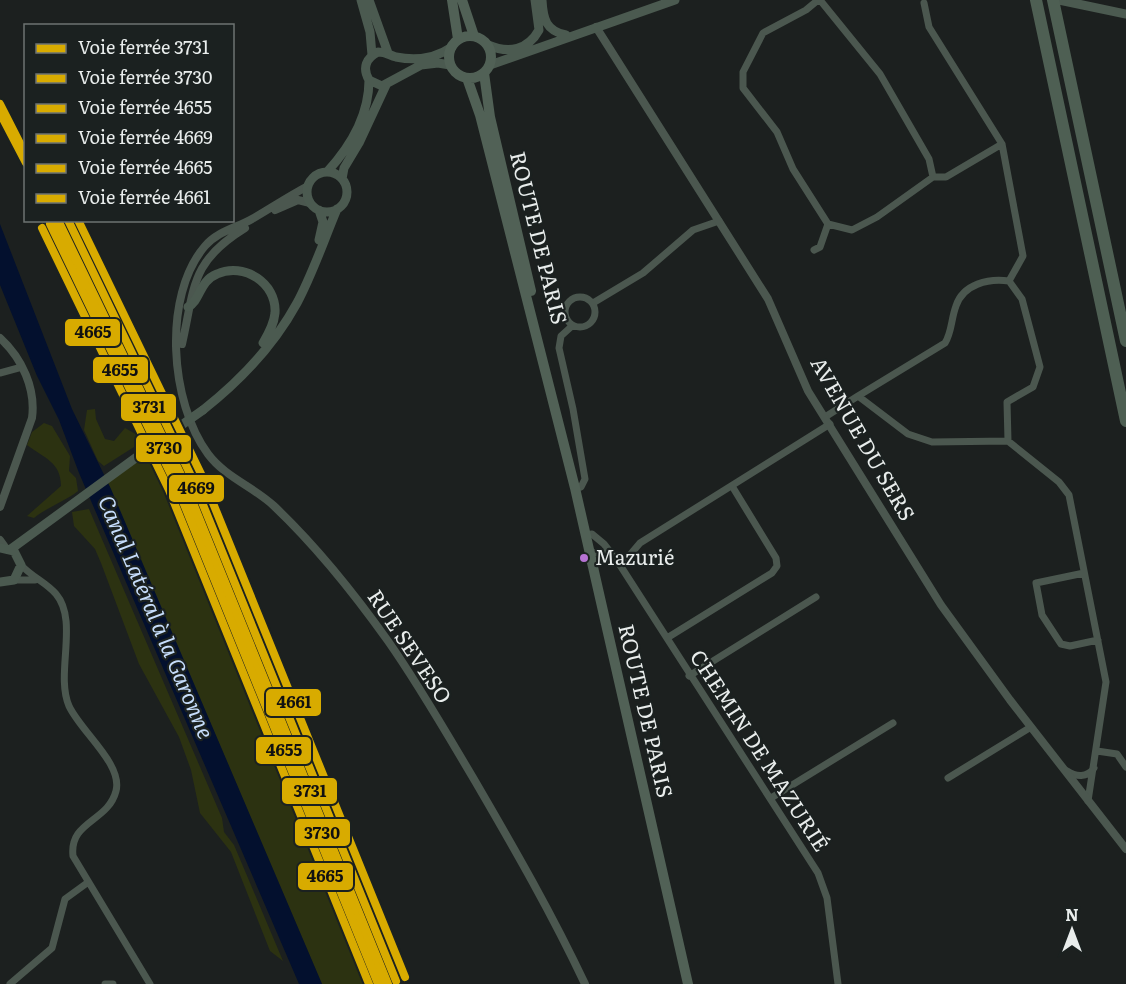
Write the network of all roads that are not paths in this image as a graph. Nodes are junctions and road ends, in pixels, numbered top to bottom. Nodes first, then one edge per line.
1 (361, 0) edge
2 (369, 0) edge
3 (452, 0) edge
4 (462, 0) edge
5 (535, 0) edge
6 (542, 0) edge
7 (675, 0) edge
8 (819, 0) edge
9 (1036, 0) edge
10 (1053, 0) edge
11 (1059, 0) edge
12 (924, 3) dead end
13 (1126, 14) edge
14 (596, 27) junction
15 (546, 33) junction
16 (474, 36) junction
17 (455, 43) junction
18 (488, 45) junction
19 (372, 55) junction
20 (391, 55) junction
21 (450, 65) junction
22 (487, 69) junction
23 (397, 76) junction
24 (466, 78) junction
25 (369, 80) junction
26 (386, 85) junction
27 (1002, 144) junction
28 (327, 172) junction
29 (933, 177) junction
30 (342, 179) junction
31 (308, 186) junction
32 (310, 202) junction
33 (337, 209) junction
34 (319, 210) junction
35 (719, 221) junction
36 (828, 224) junction
37 (814, 250) dead end
38 (1009, 281) junction
39 (592, 303) junction
40 (188, 307) junction
41 (572, 326) junction
42 (281, 328) junction
43 (0, 338) edge
44 (1126, 341) edge
45 (178, 359) junction
46 (22, 367) junction
47 (0, 373) edge
48 (241, 376) junction
49 (858, 396) junction
50 (828, 421) junction
51 (1126, 422) edge
52 (1008, 441) junction
53 (565, 447) junction
54 (579, 486) junction
55 (732, 486) junction
56 (0, 507) edge
57 (585, 535) junction
58 (29, 536) junction
59 (4, 546) edge
60 (589, 552) junction
61 (610, 552) junction
62 (20, 562) junction
63 (618, 562) junction
64 (1084, 573) junction
65 (14, 580) junction
66 (35, 580) junction
67 (0, 582) edge
68 (816, 597) dead end
69 (667, 638) junction
70 (1098, 640) junction
71 (689, 676) junction
72 (893, 723) dead end
73 (1031, 727) junction
74 (1097, 751) junction
75 (1095, 766) junction
76 (1126, 766) edge
77 (1061, 767) junction
78 (948, 778) dead end
79 (771, 798) junction
80 (1088, 801) junction
81 (1126, 849) edge
82 (87, 883) junction
83 (10, 984) edge
84 (105, 984) edge
85 (113, 984) edge
86 (150, 984) edge
87 (585, 984) edge
88 (688, 984) edge
89 (838, 984) edge

1 - 19 main road
2 - 20 main road
3 - 17 main road
4 - 16 main road
5 - 15 main road
6 - 15 main road
7 - 14 main road
8 - 29 street
8 - 36 street
9 - 51 highway
10 - 44 highway
11 - 13 main road
12 - 27 street
14 - 15 main road
14 - 35 street, AVENUE DU SERS
15 - 18 main road
15 - 22 main road
16 - 17 main road
16 - 18 main road
17 - 20 main road
17 - 21 main road
18 - 22 main road
19 - 20 main road
19 - 25 main road
20 - 23 main road
21 - 23 main road
21 - 24 main road
22 - 24 main road
22 - 53 main road, ROUTE DE PARIS
23 - 26 main road
24 - 53 main road, ROUTE DE PARIS
25 - 26 main road
25 - 28 main road
26 - 30 main road
27 - 29 street
27 - 38 street
28 - 30 main road
28 - 31 main road
29 - 36 street
30 - 33 main road
31 - 32 main road
31 - 45 street, RUE SEVESO
32 - 34 main road
32 - 40 street, RUE SEVESO
33 - 34 main road
33 - 42 main road
34 - 42 main road
35 - 39 street
35 - 50 street, AVENUE DU SERS
36 - 37 street
38 - 49 street
38 - 52 street
39 - 41 street
39 - 41 street
40 - 45 street, RUE SEVESO
40 - 48 main road
41 - 54 street
42 - 48 main road
43 - 46 street
45 - 87 street, RUE SEVESO
46 - 47 street
46 - 56 street
48 - 58 main road, bridge
49 - 50 street
49 - 52 street
50 - 55 street
50 - 73 street, AVENUE DU SERS
52 - 64 street
53 - 54 main road, ROUTE DE PARIS
54 - 57 main road, ROUTE DE PARIS
55 - 63 street
55 - 69 street
57 - 60 main road, ROUTE DE PARIS
57 - 61 street, CHEMIN DE MAZURIÉ
58 - 59 main road
58 - 62 main road
59 - 62 main road
60 - 61 street
60 - 88 main road, ROUTE DE PARIS
61 - 63 street, CHEMIN DE MAZURIÉ
62 - 65 main road
62 - 66 street
63 - 69 street, CHEMIN DE MAZURIÉ
64 - 70 street
64 - 70 street
65 - 66 street
65 - 67 main road
66 - 82 street
68 - 71 street
69 - 71 street, CHEMIN DE MAZURIÉ
70 - 74 street
71 - 79 street, CHEMIN DE MAZURIÉ
72 - 79 street
73 - 77 street, AVENUE DU SERS
73 - 78 street
74 - 75 street
74 - 76 street
75 - 77 street
75 - 80 street
77 - 80 street, AVENUE DU SERS
79 - 89 street, CHEMIN DE MAZURIÉ
80 - 81 street, AVENUE DU SERS
82 - 83 street
82 - 86 street
84 - 85 street

